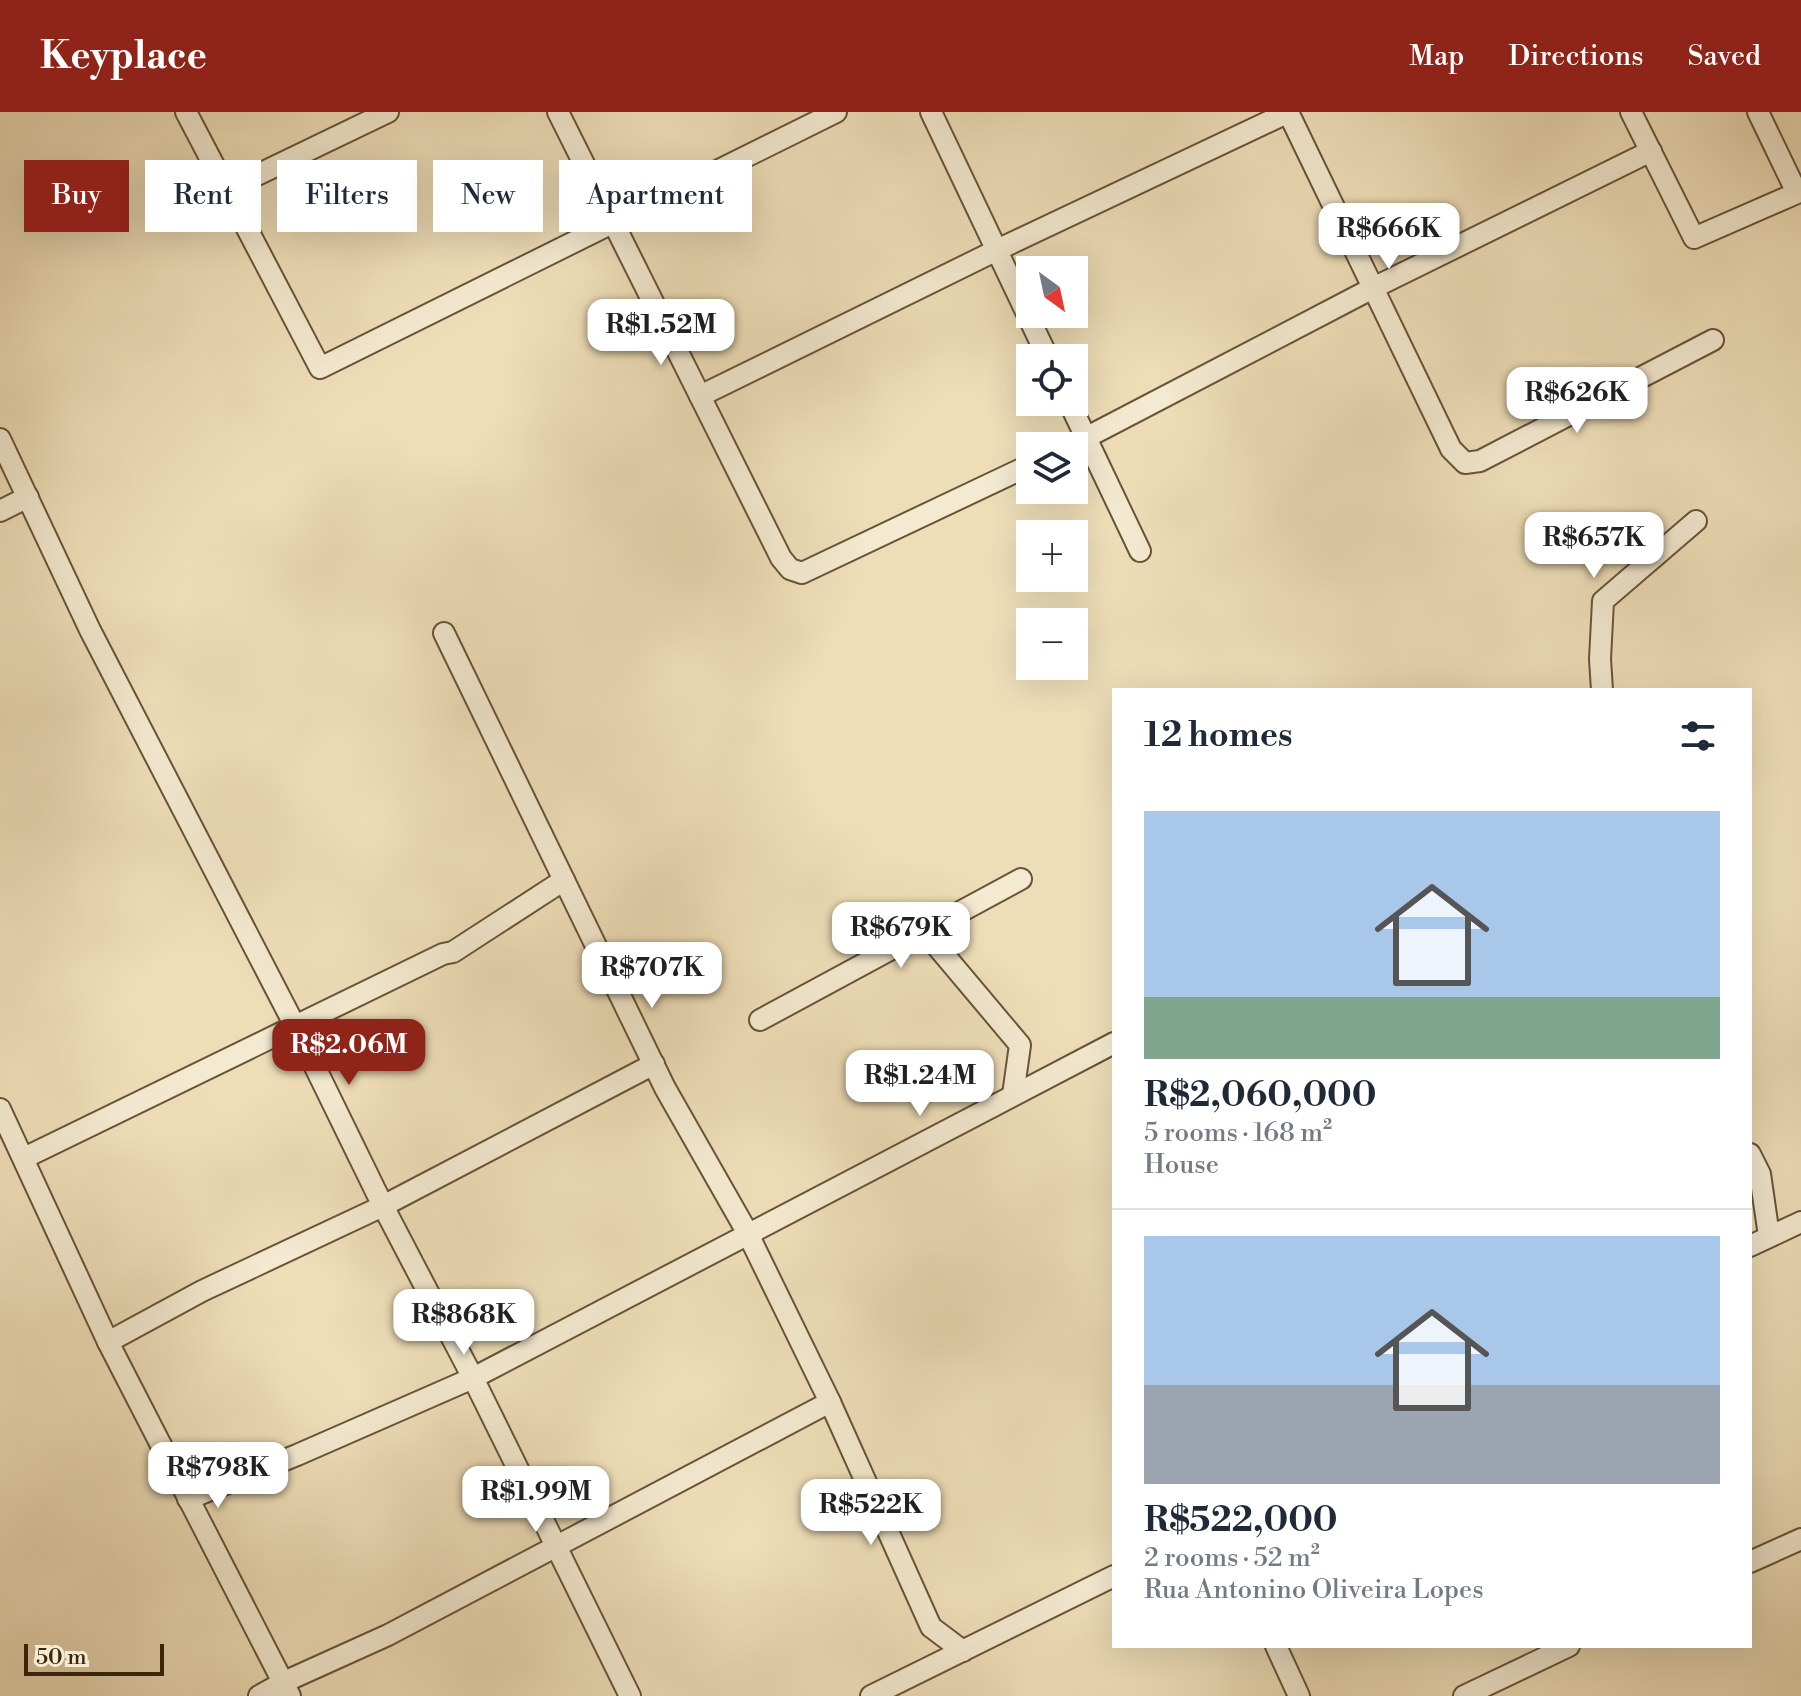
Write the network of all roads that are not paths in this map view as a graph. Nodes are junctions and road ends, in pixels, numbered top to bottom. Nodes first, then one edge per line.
1 (186, 112) edge
2 (388, 112) edge
3 (558, 112) edge
4 (836, 112) edge
5 (931, 112) edge
6 (1288, 112) edge
7 (1631, 112) edge
8 (1758, 112) edge
9 (1651, 151) junction
10 (211, 160) edge
11 (582, 160) edge
12 (737, 160) edge
13 (261, 173) edge
14 (248, 232) edge
15 (590, 232) edge
16 (618, 232) edge
17 (997, 250) junction
18 (1373, 288) junction
19 (1713, 340) dead end
20 (1041, 344) edge
21 (700, 396) junction
22 (1088, 437) edge
23 (0, 439) edge
24 (1088, 460) edge
25 (1016, 472) edge
26 (28, 497) junction
27 (0, 511) edge
28 (1696, 521) dead end
29 (1140, 551) dead end
30 (444, 633) dead end
31 (1602, 688) edge
32 (1021, 879) dead end
33 (564, 880) junction
34 (925, 932) junction
35 (760, 1020) dead end
36 (295, 1026) junction
37 (1112, 1044) edge
38 (654, 1064) junction
39 (1013, 1095) junction
40 (0, 1109) edge
41 (24, 1158) junction
42 (1752, 1158) edge
43 (383, 1206) junction
44 (1801, 1222) edge
45 (747, 1232) junction
46 (1769, 1236) junction
47 (1752, 1245) edge
48 (108, 1342) junction
49 (473, 1378) junction
50 (830, 1402) junction
51 (188, 1499) junction
52 (1801, 1539) edge
53 (557, 1548) junction
54 (1752, 1561) edge
55 (1112, 1577) edge
56 (1277, 1648) edge
57 (1565, 1648) edge
58 (963, 1651) junction
59 (287, 1689) edge
60 (259, 1696) edge
61 (630, 1696) edge
62 (871, 1696) edge
63 (1299, 1696) edge
64 (1464, 1696) edge

1 - 10 street
2 - 13 street
3 - 11 street
4 - 12 street
5 - 17 street
6 - 17 street
6 - 18 street
7 - 9 street
8 - 9 street
9 - 18 street
14 - 15 street
16 - 21 street
17 - 20 street
17 - 21 street
18 - 19 street
18 - 22 street
21 - 25 street
23 - 26 street
24 - 29 street
26 - 27 street
26 - 36 street
28 - 31 street
30 - 33 street
32 - 34 street
33 - 36 street
33 - 38 street
34 - 35 street
34 - 39 street
36 - 41 street
36 - 43 street
37 - 39 street
38 - 43 street
38 - 45 street
39 - 45 street
40 - 41 street
41 - 48 street
42 - 46 street
43 - 48 street
43 - 49 street
44 - 46 street
45 - 49 street
45 - 50 street
46 - 47 street
48 - 51 street
49 - 51 street
49 - 53 street
50 - 53 street
50 - 58 street
51 - 59 street
52 - 54 street
53 - 59 street
53 - 61 street
55 - 58 street
56 - 63 street
57 - 64 street
58 - 62 street
59 - 60 street

